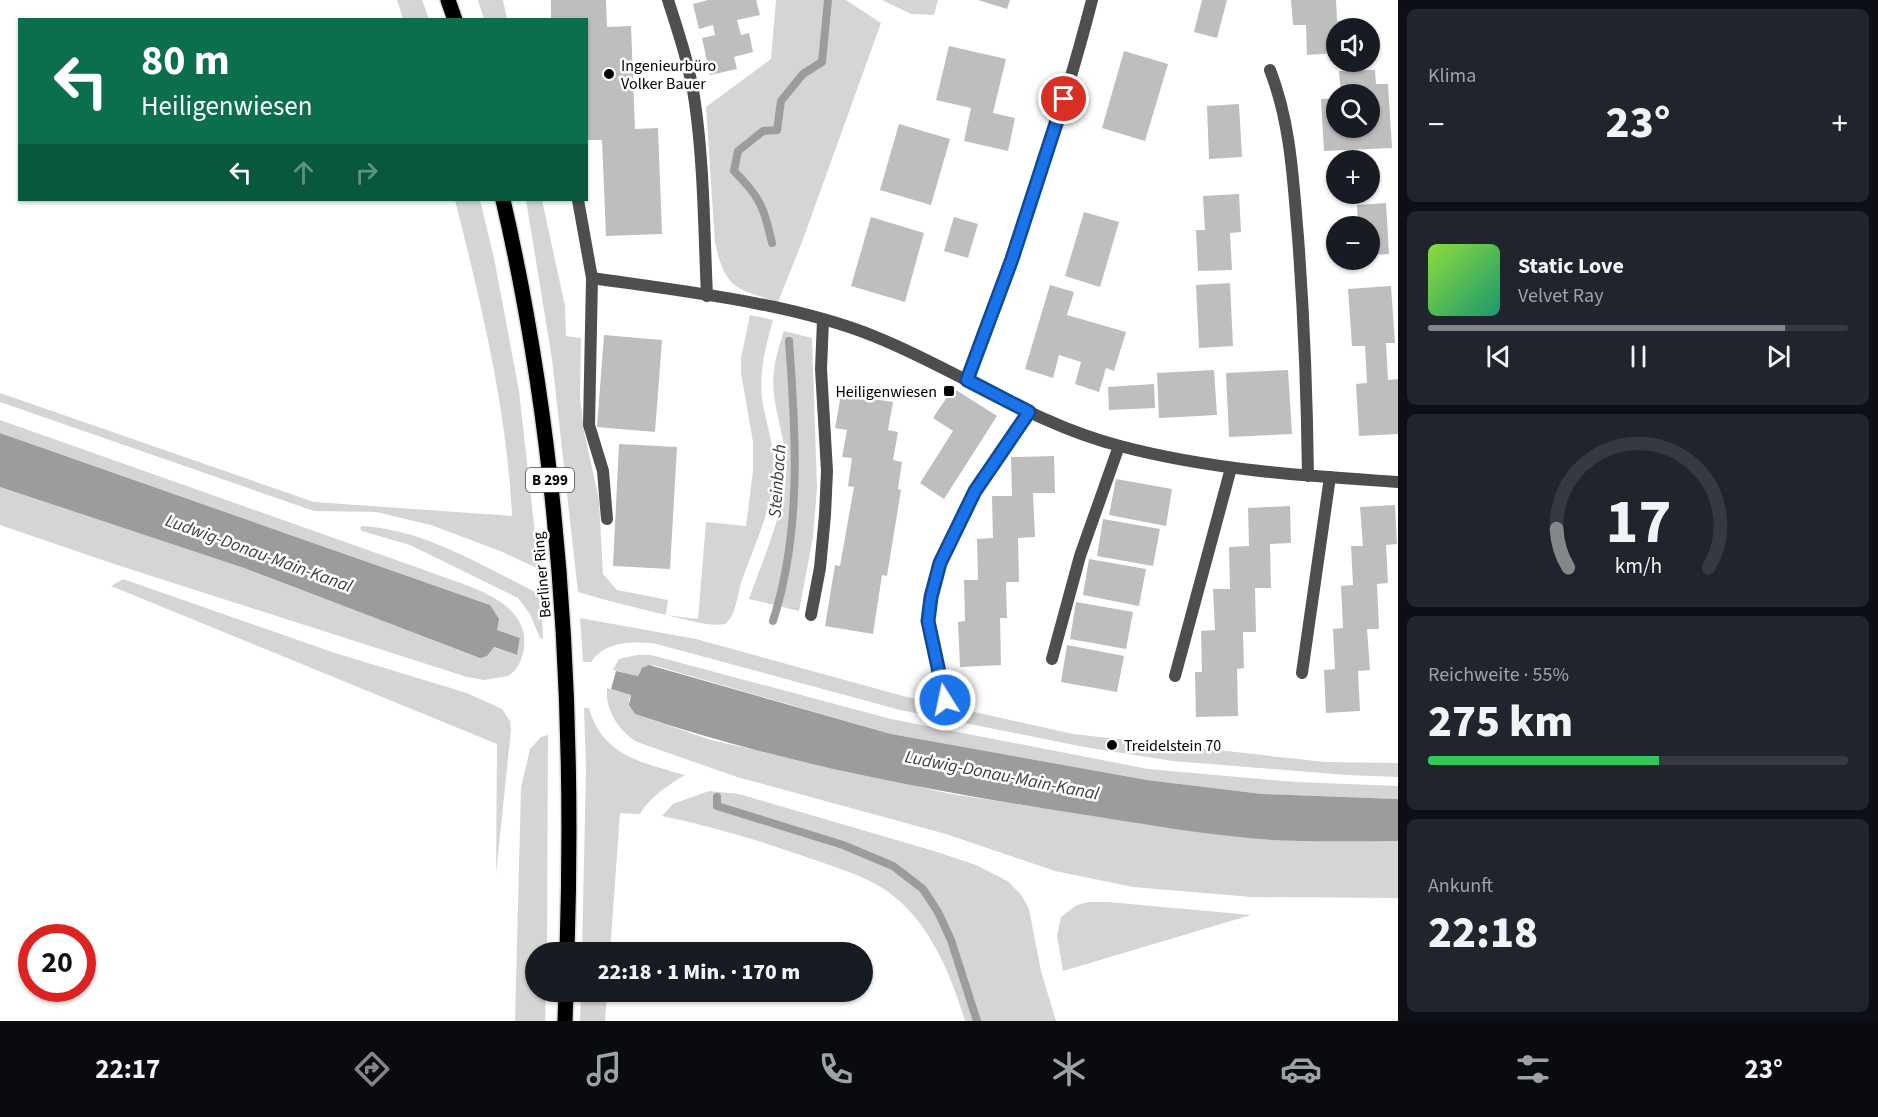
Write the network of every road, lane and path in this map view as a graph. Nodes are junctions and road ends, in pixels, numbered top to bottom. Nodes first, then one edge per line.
1 (448, 0) edge
2 (668, 0) edge
3 (1092, 0) edge
4 (454, 18) edge
5 (1270, 70) dead end
6 (503, 201) edge
7 (578, 201) edge
8 (592, 278) junction
9 (707, 296) junction
10 (823, 320) junction
11 (967, 380) junction
12 (1029, 412) junction
13 (1119, 446) junction
14 (1231, 468) junction
15 (1308, 476) junction
16 (1330, 477) junction
17 (1398, 482) edge
18 (608, 519) dead end
19 (812, 615) dead end
20 (1052, 659) dead end
21 (1302, 673) dead end
22 (1175, 676) dead end
23 (945, 700) dead end
24 (567, 942) edge
25 (566, 1002) edge
26 (565, 1021) edge

1 - 4 main road
2 - 9 street
3 - 11 street
5 - 15 street
6 - 24 main road, Berliner Ring / B 299
7 - 8 street
8 - 9 street
8 - 18 street
9 - 10 street
10 - 11 street
10 - 19 street
11 - 12 street
12 - 13 street
12 - 23 street
13 - 14 street
13 - 20 street
14 - 15 street
14 - 22 street
15 - 16 street
16 - 17 street
16 - 21 street
25 - 26 main road

